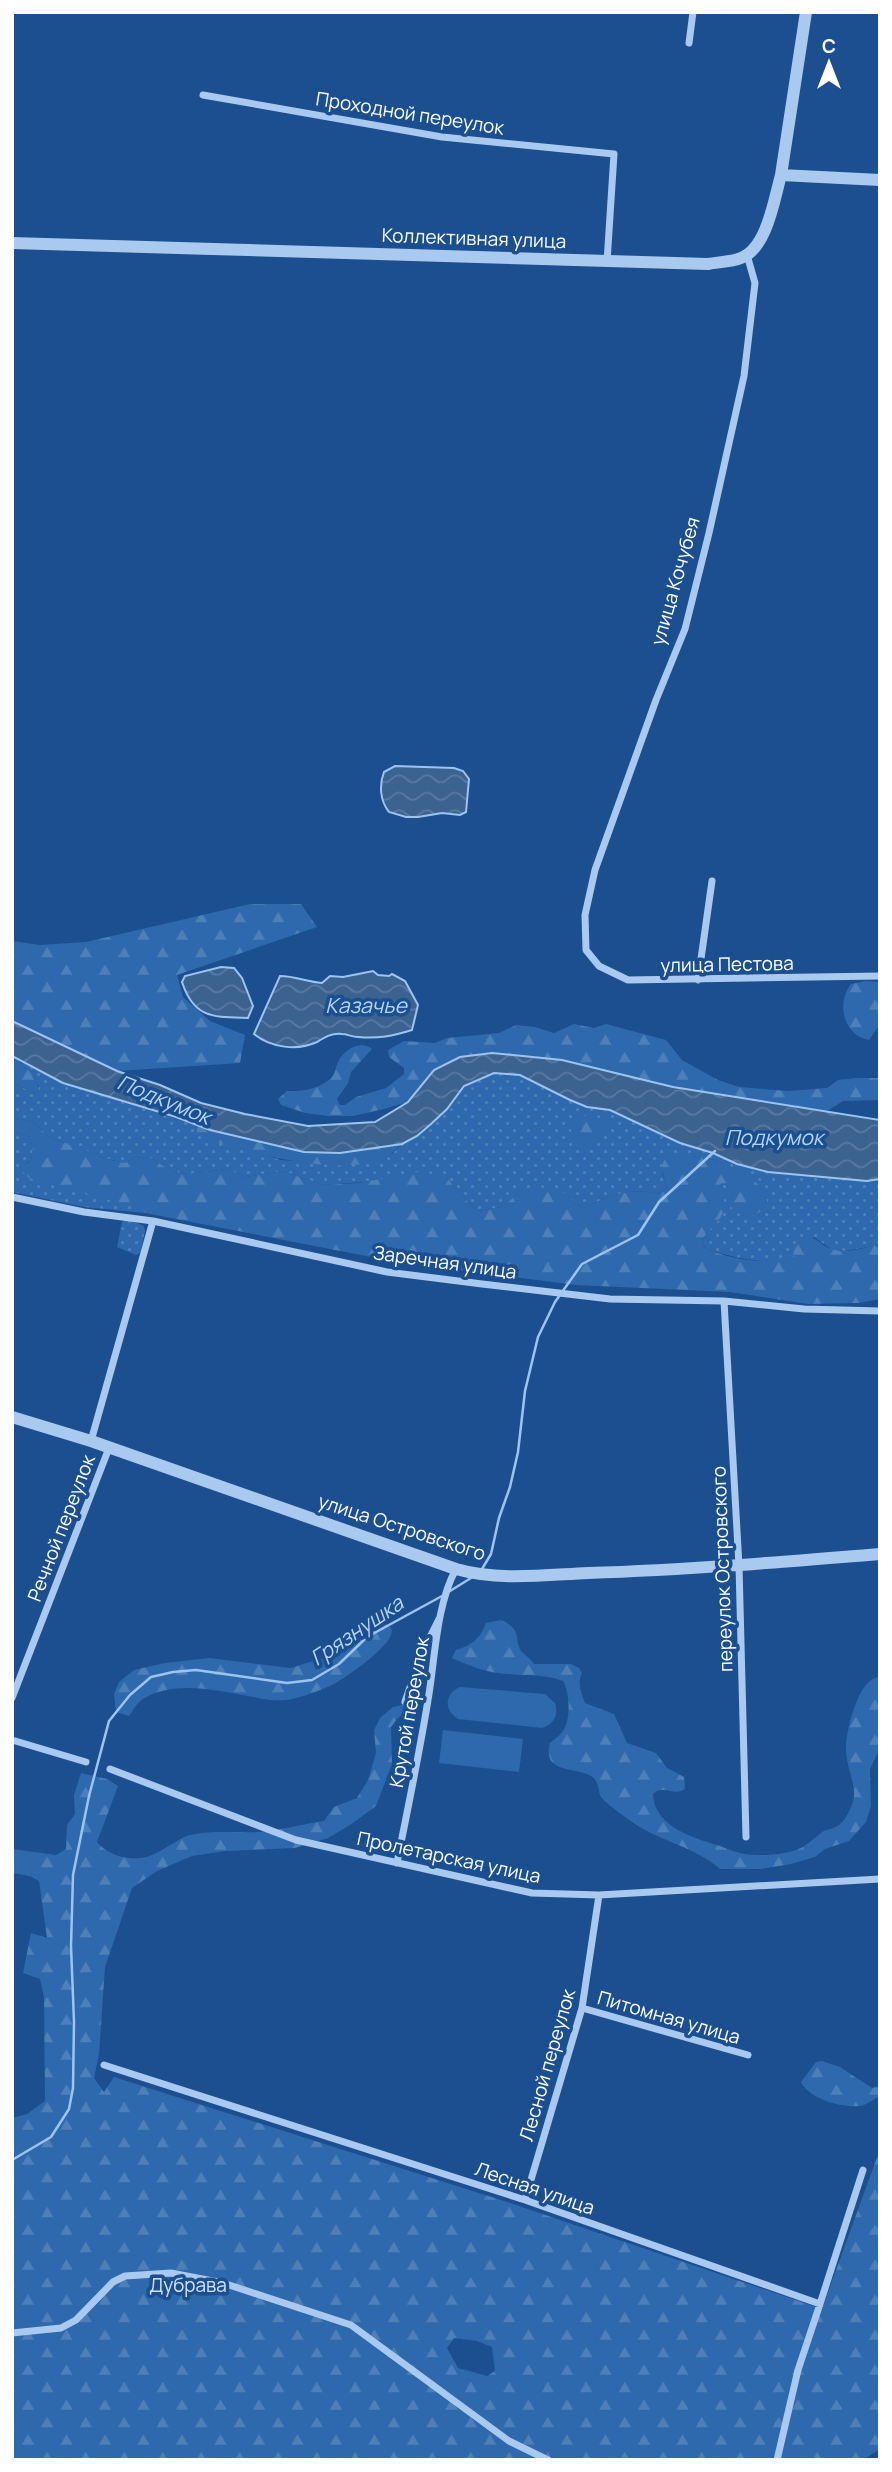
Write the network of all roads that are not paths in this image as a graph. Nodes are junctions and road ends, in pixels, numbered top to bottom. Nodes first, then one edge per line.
1 (693, 12) edge
2 (806, 12) edge
3 (689, 43) dead end
4 (202, 95) dead end
5 (781, 176) junction
6 (880, 180) edge
7 (12, 243) edge
8 (747, 255) junction
9 (607, 262) junction
10 (712, 881) dead end
11 (586, 950) joint
12 (880, 976) edge
13 (698, 980) junction
14 (12, 1197) edge
15 (153, 1221) junction
16 (724, 1301) junction
17 (880, 1311) edge
18 (12, 1417) edge
19 (91, 1441) junction
20 (109, 1448) junction
21 (880, 1554) edge
22 (739, 1566) junction
23 (460, 1570) junction
24 (442, 1612) junction
25 (12, 1698) edge
26 (405, 1702) dead end
27 (12, 1740) edge
28 (86, 1762) dead end
29 (110, 1769) dead end
30 (746, 1837) dead end
31 (397, 1863) junction
32 (880, 1879) edge
33 (599, 1895) junction
34 (582, 2008) junction
35 (748, 2055) dead end
36 (104, 2065) dead end
37 (863, 2170) dead end
38 (524, 2200) junction
39 (820, 2304) junction
40 (12, 2333) edge
41 (548, 2460) edge
42 (777, 2460) edge

1 - 3 street
2 - 5 street
4 - 9 street, Проходной переулок
5 - 6 street
5 - 8 street
7 - 9 street, Коллективная улица
8 - 9 street, Коллективная улица
8 - 11 street, улица Кочубея
10 - 13 street
11 - 13 street, улица Пестова
12 - 13 street, улица Пестова
14 - 15 street, Заречная улица
15 - 16 street, Заречная улица
15 - 19 street, Речной переулок
16 - 17 street, Заречная улица
16 - 22 street, переулок Островского
18 - 19 street, улица Островского
19 - 20 street, улица Островского
20 - 23 street, улица Островского
20 - 25 street, Речной переулок
21 - 22 street, улица Островского
22 - 23 street, улица Островского
22 - 30 street, переулок Островского
23 - 24 street, Крутой переулок
24 - 26 street
24 - 31 street, Крутой переулок
27 - 28 street
29 - 31 street, Пролетарская улица
31 - 33 street, Пролетарская улица
32 - 33 street, Пролетарская улица
33 - 34 street, Лесной переулок
34 - 35 street, Питомная улица
34 - 38 street, Лесной переулок
36 - 38 street, Лесная улица
37 - 39 street
38 - 39 street, Лесная улица
39 - 42 street
40 - 41 street

